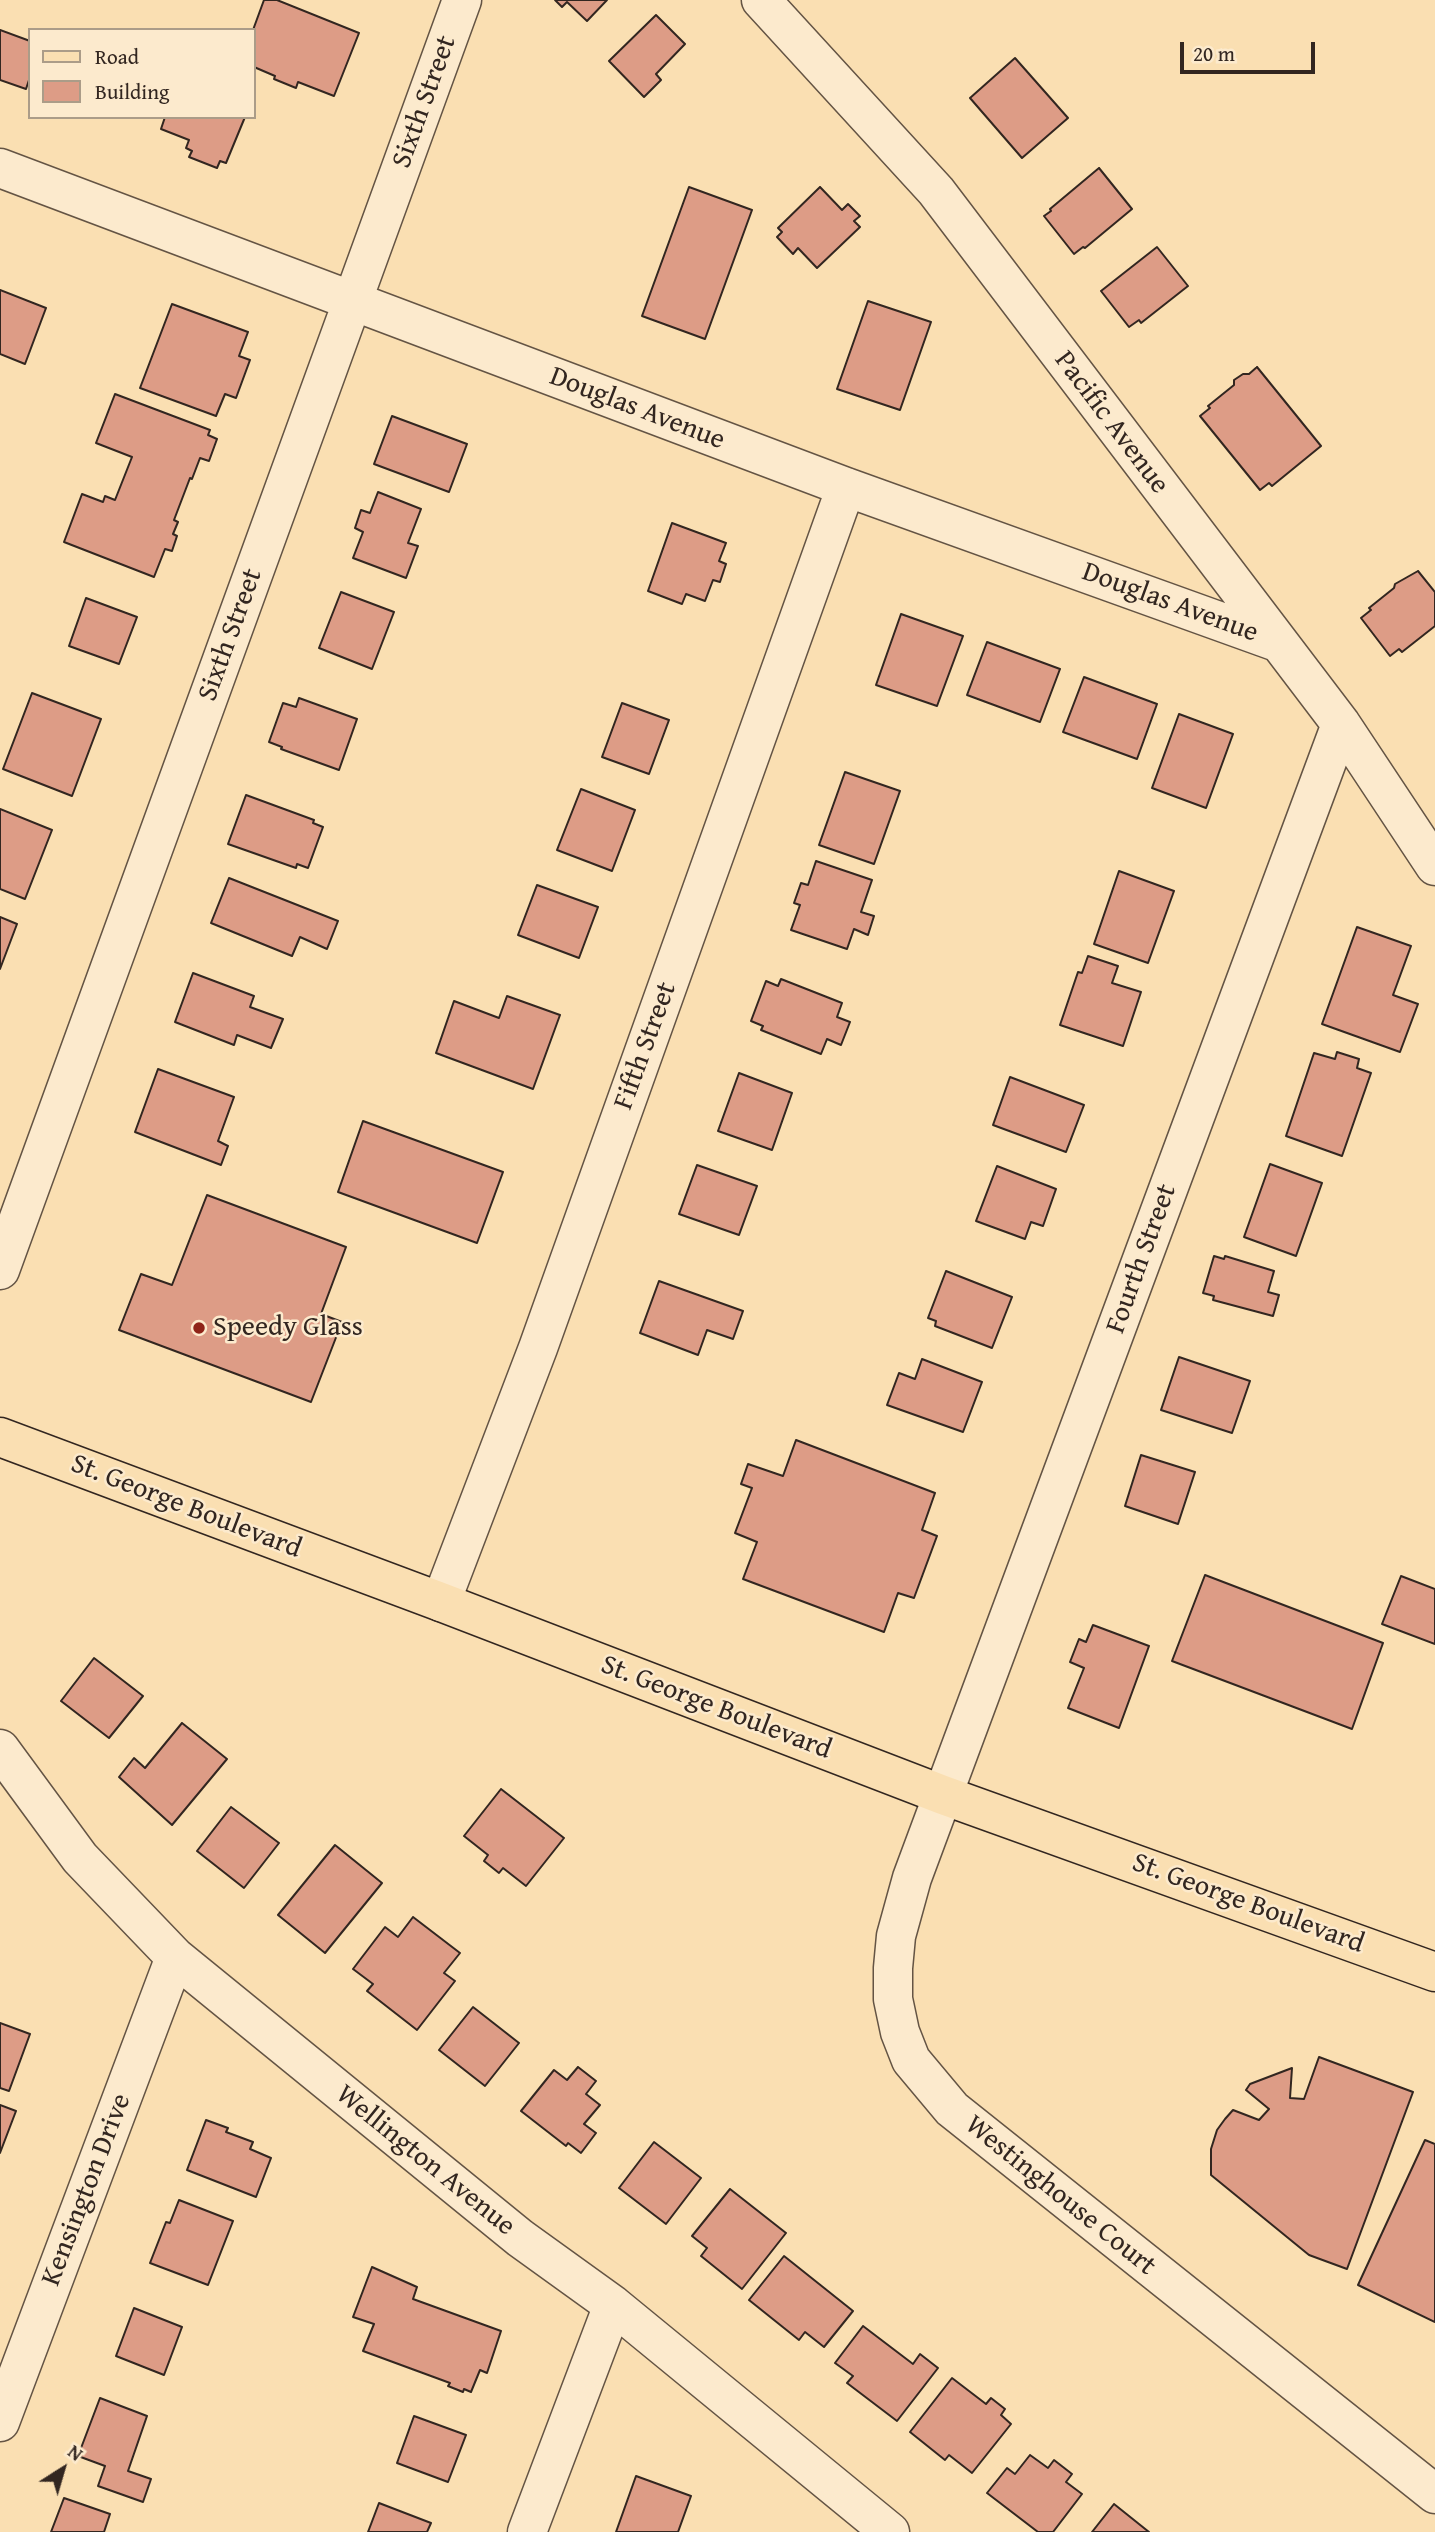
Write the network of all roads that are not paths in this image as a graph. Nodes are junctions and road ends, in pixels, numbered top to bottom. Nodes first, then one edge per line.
1 (462, 0) edge
2 (761, 0) edge
3 (0, 169) edge
4 (352, 302) junction
5 (846, 487) junction
6 (1277, 642) junction
7 (1341, 724) junction
8 (1435, 866) edge
9 (0, 1270) edge
10 (0, 1437) edge
11 (441, 1602) junction
12 (0, 1749) edge
13 (943, 1795) junction
14 (175, 1957) junction
15 (1435, 1972) edge
16 (613, 2305) junction
17 (0, 2423) edge
18 (1435, 2494) edge
19 (527, 2532) edge
20 (890, 2532) edge

1 - 4 street, Sixth Street
2 - 6 street, Pacific Avenue
3 - 4 street, Douglas Avenue
4 - 5 street, Douglas Avenue
4 - 9 street, Sixth Street
5 - 6 street, Douglas Avenue
5 - 11 street, Fifth Street
6 - 7 street, Pacific Avenue
7 - 8 street, Pacific Avenue
7 - 13 street, Fourth Street
10 - 11 main road, St. George Boulevard
11 - 13 main road, St. George Boulevard
12 - 14 street, Wellington Avenue
13 - 15 main road, St. George Boulevard
13 - 18 street, Westinghouse Court
14 - 16 street, Wellington Avenue
14 - 17 street, Kensington Drive
16 - 19 street
16 - 20 street, Wellington Avenue

